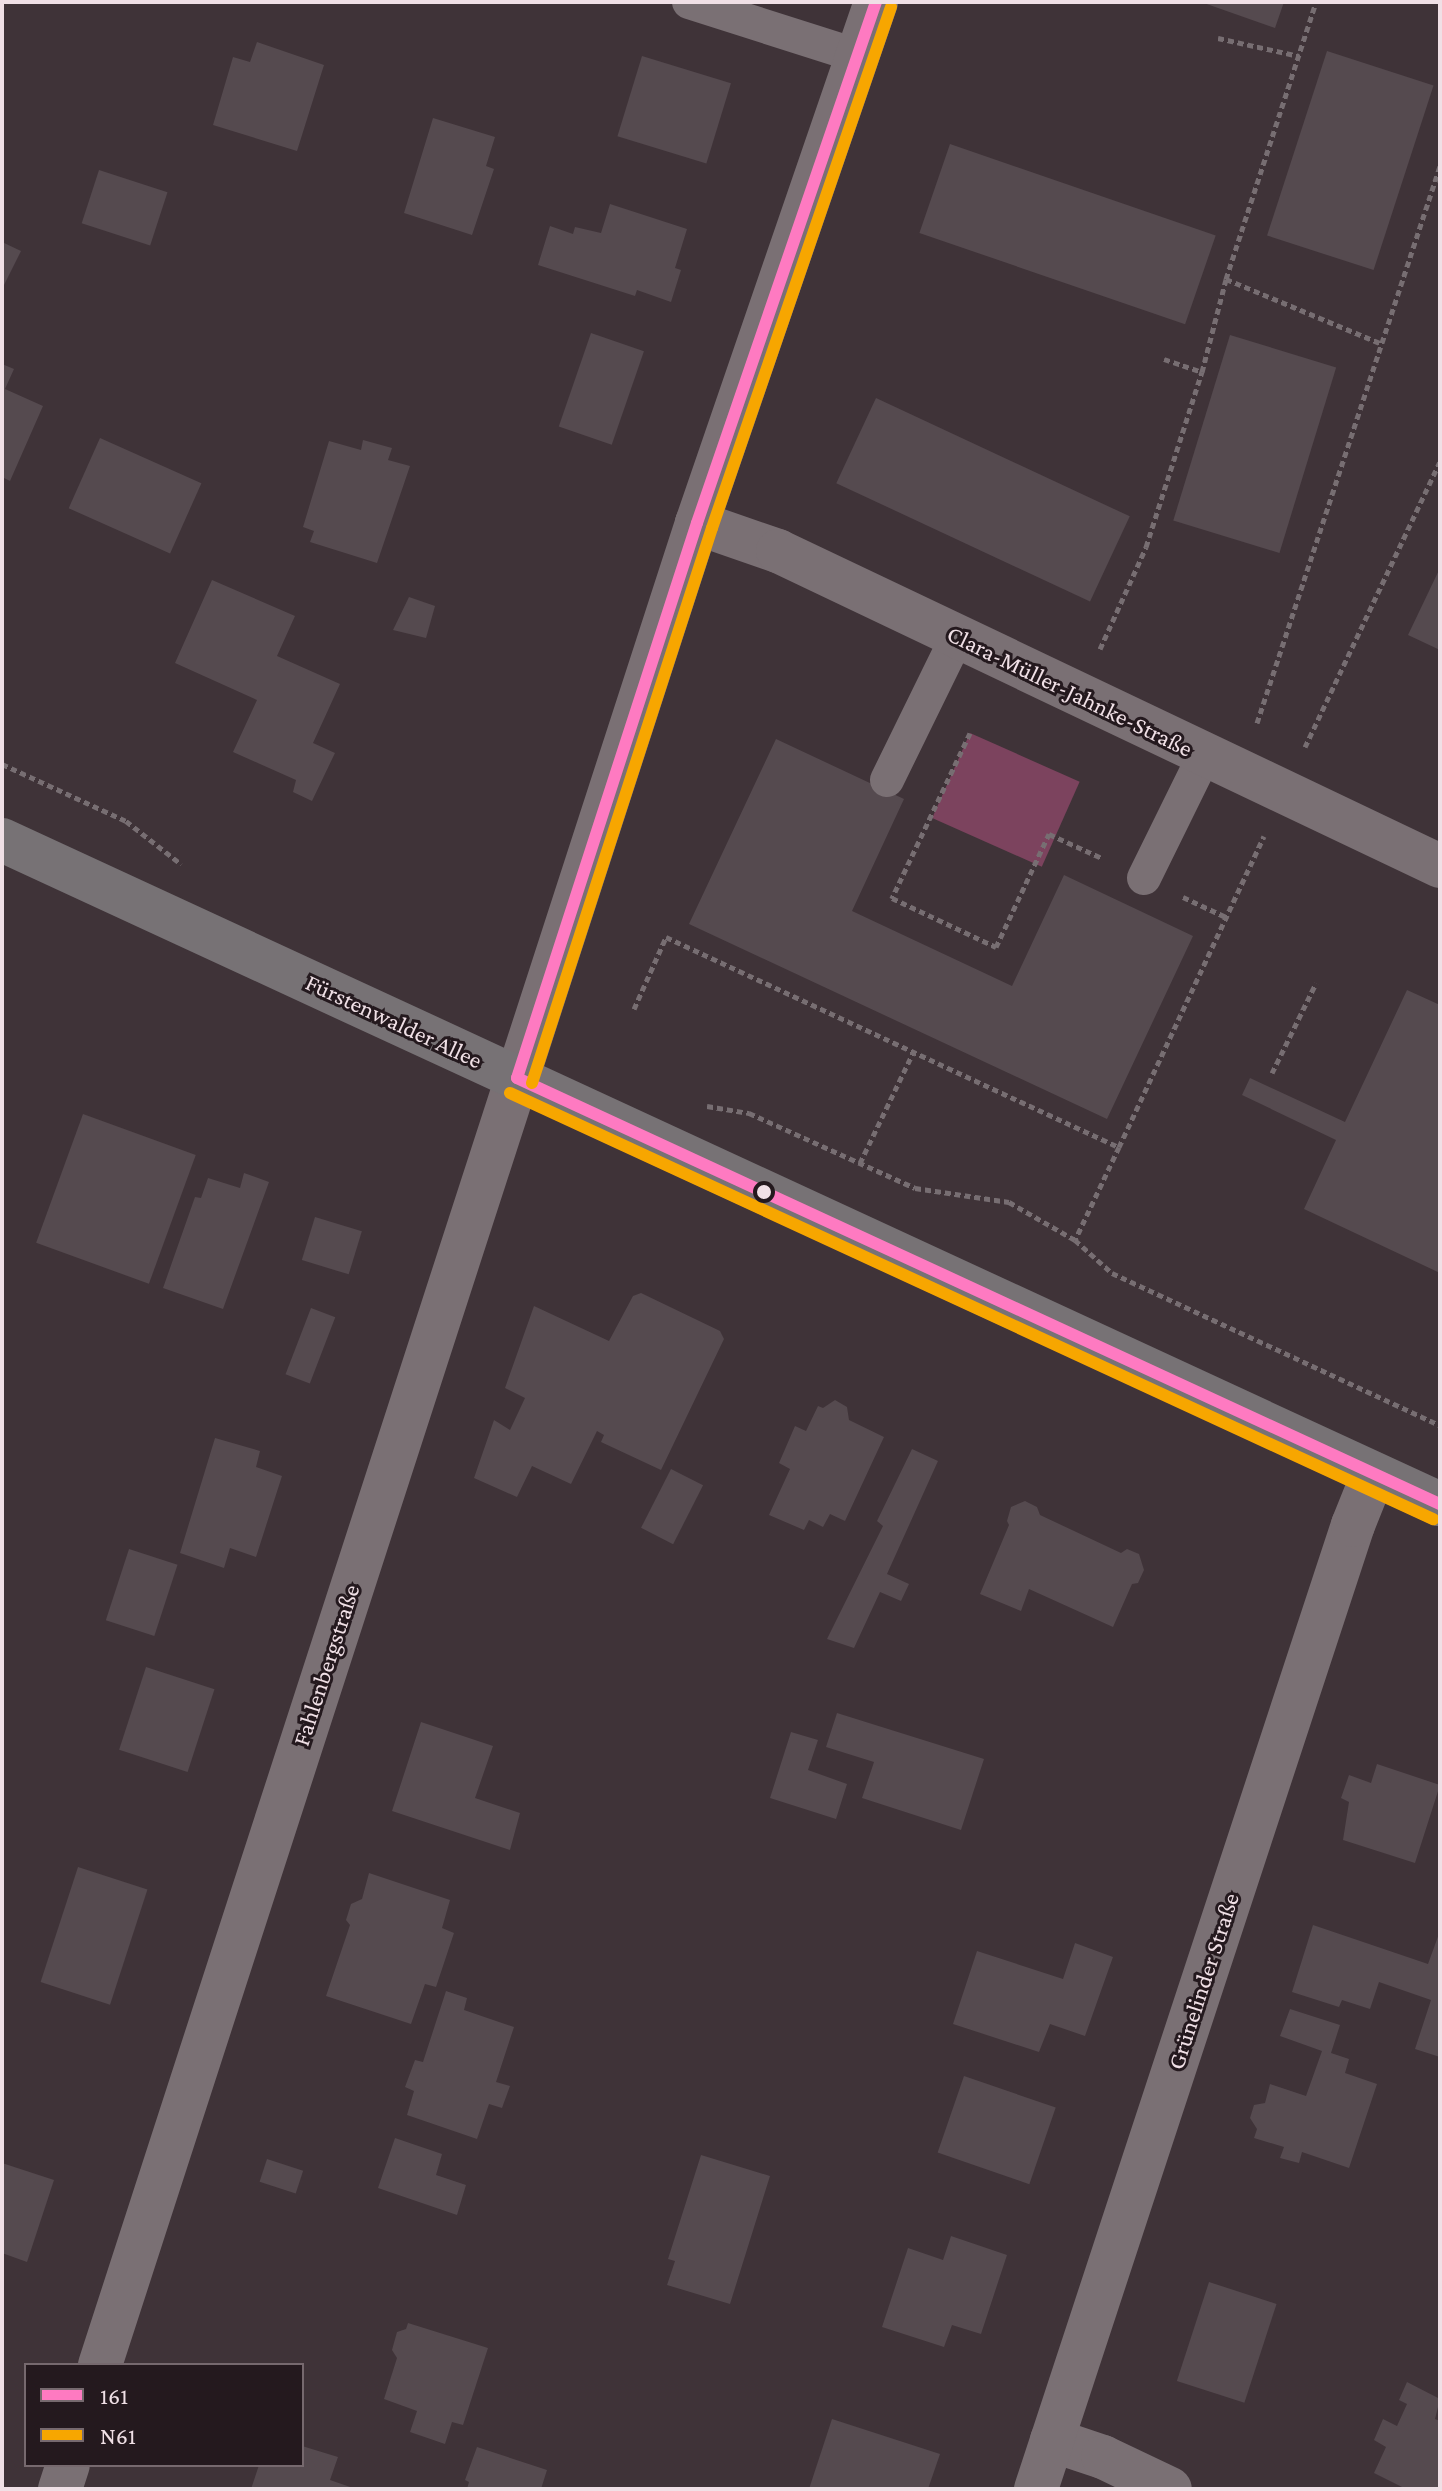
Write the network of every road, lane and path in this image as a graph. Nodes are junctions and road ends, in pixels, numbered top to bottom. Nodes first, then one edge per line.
1 (689, 2) edge
2 (876, 2) edge
3 (1316, 2) edge
4 (1218, 38) dead end
5 (858, 56) junction
6 (1299, 56) junction
7 (1440, 166) edge
8 (1226, 279) junction
9 (1380, 343) junction
10 (1164, 359) dead end
11 (1202, 372) junction
12 (1440, 462) edge
13 (697, 523) junction
14 (957, 637) junction
15 (1079, 696) junction
16 (970, 733) dead end
17 (2, 764) edge
18 (1222, 764) junction
19 (887, 780) dead end
20 (1284, 793) junction
21 (126, 821) dead end
22 (2, 840) edge
23 (1440, 866) edge
24 (1144, 878) junction
25 (1228, 918) junction
26 (1316, 983) dead end
27 (634, 1009) dead end
28 (914, 1051) junction
29 (1272, 1073) dead end
30 (517, 1078) junction
31 (694, 1101) dead end
32 (1119, 1147) junction
33 (860, 1163) junction
34 (1075, 1240) junction
35 (1440, 1425) edge
36 (1373, 1475) junction
37 (1440, 1504) edge
38 (101, 2363) edge
39 (1052, 2440) junction
40 (67, 2467) edge
41 (60, 2489) edge
42 (1036, 2489) edge
43 (1170, 2489) edge

1 - 5 lane
2 - 5 street, Fahlenbergstraße
3 - 6 path
4 - 6 path
5 - 13 street, Fahlenbergstraße
6 - 8 path
7 - 9 path
8 - 9 path
8 - 11 path
9 - 18 path
10 - 11 path
11 - 15 path
12 - 20 path
13 - 14 street, Clara-Müller-Jahnke-Straße
13 - 30 street, Fahlenbergstraße
14 - 15 street, Clara-Müller-Jahnke-Straße
14 - 19 lane
15 - 18 street, Clara-Müller-Jahnke-Straße
16 - 24 path
17 - 21 path
18 - 20 street, Clara-Müller-Jahnke-Straße
18 - 24 lane
20 - 23 street, Clara-Müller-Jahnke-Straße
20 - 25 path
22 - 30 main road, Fürstenwalder Allee
24 - 25 path
25 - 32 path
26 - 29 path
27 - 28 path
28 - 32 path
28 - 33 path
30 - 36 main road, Fürstenwalder Allee
30 - 38 street, Fahlenbergstraße
31 - 33 path
32 - 34 path
33 - 34 path
34 - 35 path
36 - 37 main road, Fürstenwalder Allee
36 - 39 street, Grünelinder Straße
39 - 42 street, Grünelinder Straße
39 - 43 street
40 - 41 street

